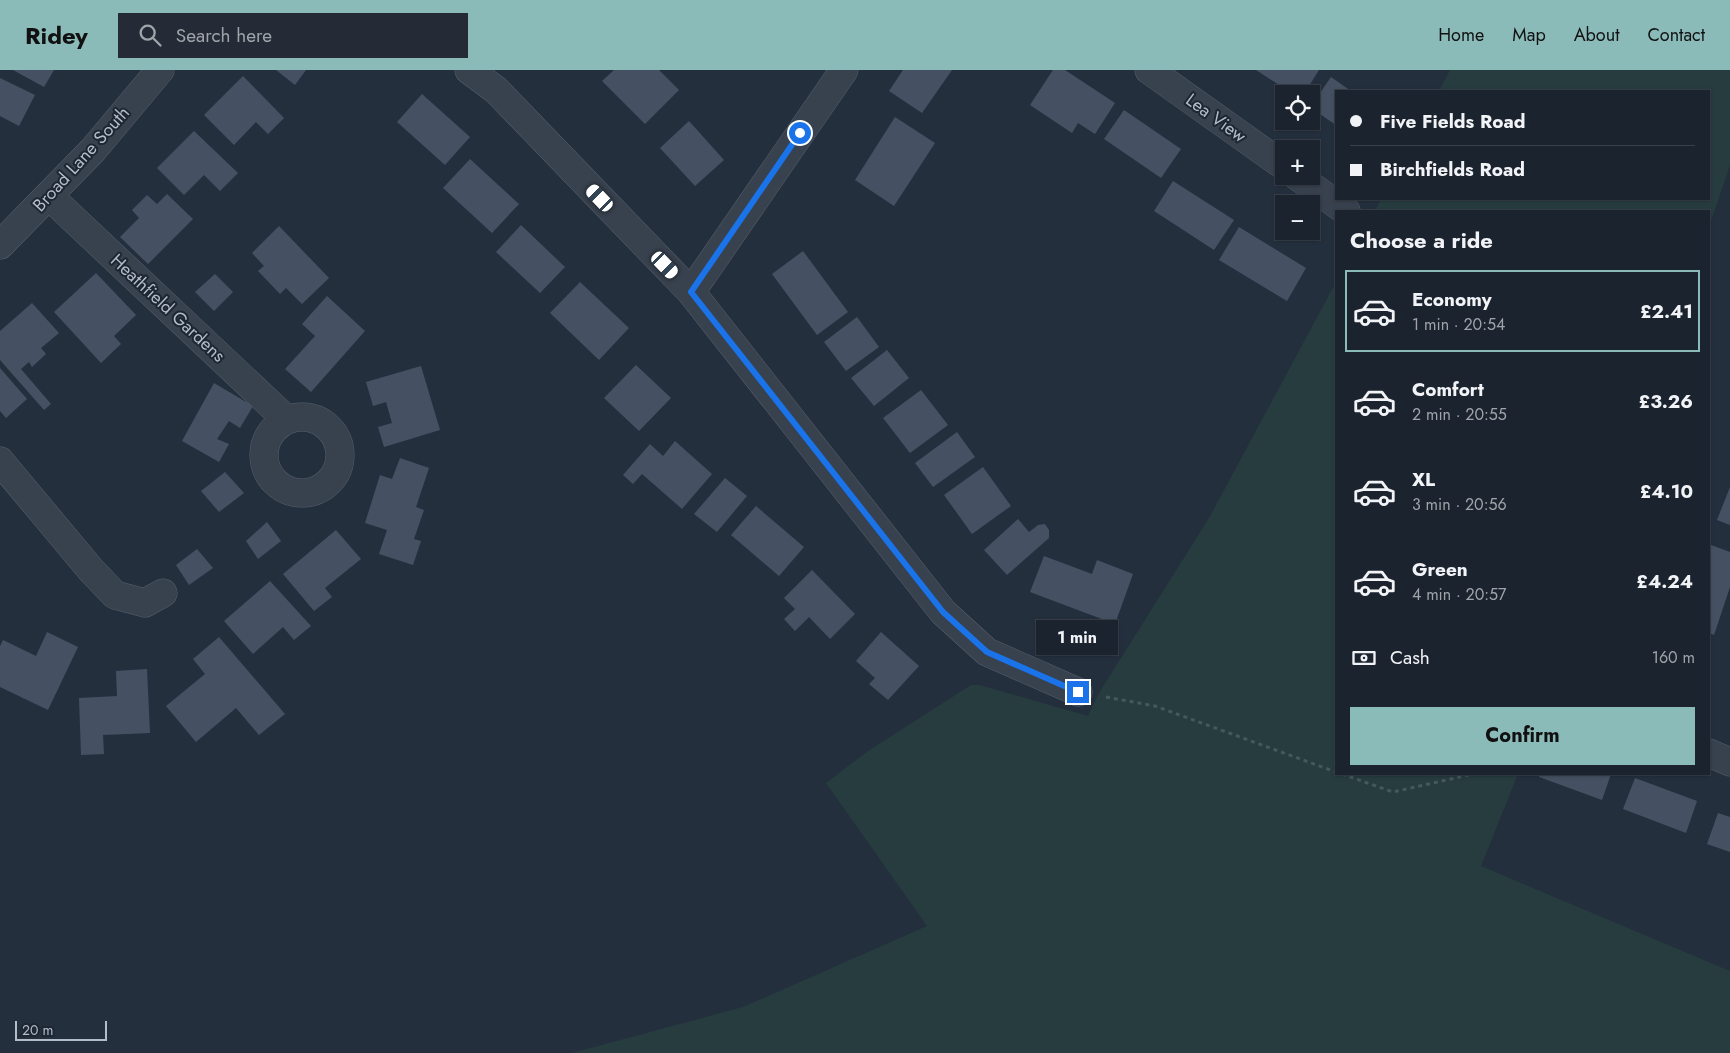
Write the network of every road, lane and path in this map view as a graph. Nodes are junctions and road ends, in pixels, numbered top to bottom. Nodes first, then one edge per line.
1 (160, 70) edge
2 (469, 70) edge
3 (844, 70) edge
4 (1149, 70) edge
5 (1275, 160) edge
6 (1310, 185) edge
7 (49, 196) junction
8 (1345, 210) edge
9 (0, 245) edge
10 (691, 292) junction
11 (286, 420) dead end
12 (0, 461) edge
13 (163, 592) dead end
14 (1078, 692) joint
15 (1710, 753) edge
16 (1730, 762) edge
17 (1335, 772) edge
18 (1345, 775) edge
19 (1469, 775) edge

1 - 7 street, Broad Lane South
2 - 10 street
3 - 10 street
4 - 5 street, Lea View
6 - 8 street
7 - 9 street, Broad Lane South
7 - 11 street, Heathfield Gardens
10 - 14 street
12 - 13 street
14 - 17 path
15 - 16 street
18 - 19 path

